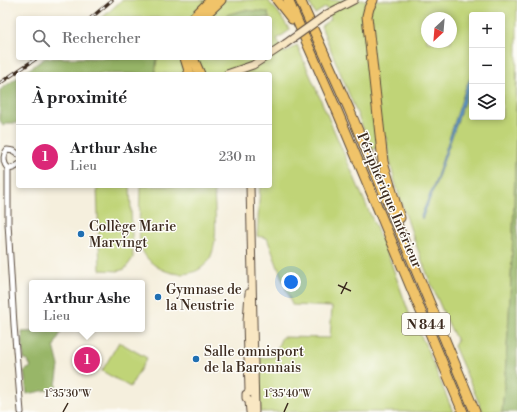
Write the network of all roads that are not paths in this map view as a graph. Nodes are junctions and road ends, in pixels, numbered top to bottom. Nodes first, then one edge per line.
1 (211, 0) edge
2 (221, 0) edge
3 (277, 0) edge
4 (288, 0) edge
5 (300, 0) edge
6 (342, 0) edge
7 (354, 0) edge
8 (373, 0) edge
9 (327, 14) junction
10 (195, 16) edge
11 (204, 16) edge
12 (272, 53) edge
13 (313, 54) junction
14 (186, 60) edge
15 (194, 60) edge
16 (261, 60) edge
17 (189, 72) edge
18 (199, 72) edge
19 (240, 72) edge
20 (16, 152) edge
21 (0, 160) edge
22 (16, 167) edge
23 (8, 169) junction
24 (250, 188) edge
25 (397, 226) junction
26 (252, 396) junction
27 (21, 412) edge
28 (250, 412) edge
29 (255, 412) edge
30 (463, 412) edge
31 (475, 412) edge

1 - 10 highway
2 - 11 highway
3 - 13 highway
4 - 13 highway, Périphérique Intérieur / N 844
5 - 25 highway, N 844
6 - 9 street
7 - 9 street
8 - 25 highway
9 - 12 street, bridge
13 - 30 highway, Périphérique Intérieur / N 844
14 - 17 highway
15 - 18 highway
16 - 19 street
20 - 21 street
21 - 23 street
22 - 23 street
23 - 27 street
24 - 26 street
25 - 31 highway, N 844
26 - 28 street
26 - 29 street

